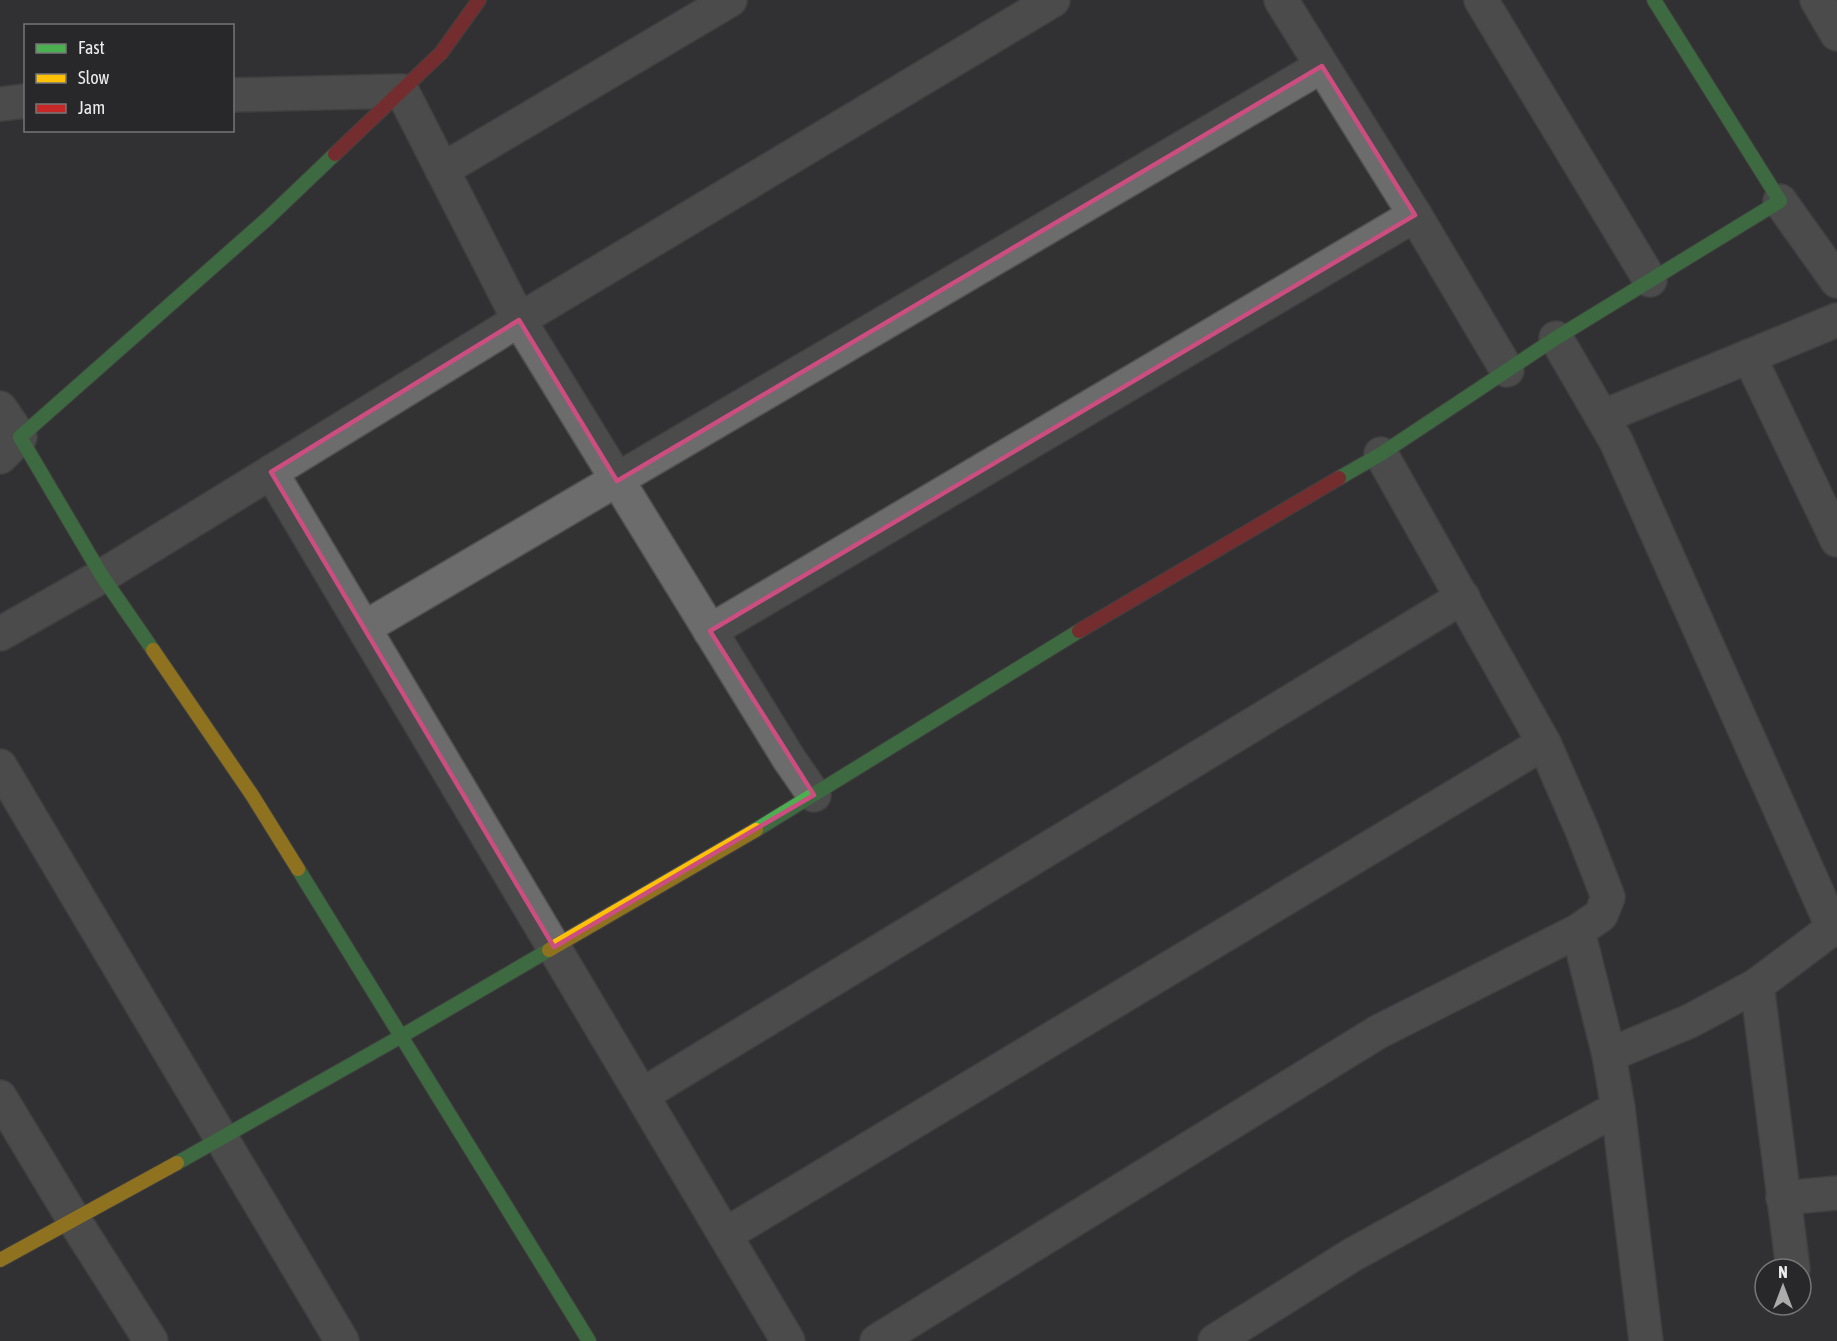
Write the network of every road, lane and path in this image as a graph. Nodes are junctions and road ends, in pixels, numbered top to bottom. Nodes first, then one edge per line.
1 (479, 0) edge
2 (730, 0) edge
3 (1053, 0) edge
4 (1281, 0) edge
5 (1481, 0) edge
6 (1654, 0) edge
7 (1817, 0) edge
8 (1837, 34) edge
9 (1322, 66) junction
10 (402, 90) junction
11 (234, 95) edge
12 (24, 101) edge
13 (0, 104) edge
14 (442, 170) junction
15 (1780, 201) junction
16 (1415, 215) junction
17 (1650, 280) junction
18 (1837, 281) edge
19 (519, 320) junction
20 (1837, 320) edge
21 (1556, 338) junction
22 (1749, 356) junction
23 (1507, 370) junction
24 (0, 408) edge
25 (1602, 417) junction
26 (7, 444) edge
27 (1381, 454) junction
28 (271, 472) junction
29 (617, 481) junction
30 (1837, 540) edge
31 (102, 576) junction
32 (1463, 597) junction
33 (364, 628) junction
34 (710, 632) junction
35 (0, 634) edge
36 (1544, 743) junction
37 (0, 766) edge
38 (814, 795) junction
39 (1835, 926) edge
40 (1578, 932) junction
41 (554, 947) junction
42 (1757, 985) junction
43 (400, 1037) junction
44 (1609, 1055) junction
45 (642, 1095) junction
46 (0, 1097) edge
47 (1618, 1108) junction
48 (220, 1138) junction
49 (1837, 1193) edge
50 (1783, 1198) junction
51 (74, 1220) junction
52 (725, 1235) junction
53 (1790, 1257) edge
54 (0, 1260) edge
55 (151, 1341) edge
56 (342, 1341) edge
57 (589, 1341) edge
58 (788, 1341) edge
59 (877, 1341) edge
60 (1215, 1341) edge
61 (1646, 1341) edge

1 - 10 street
2 - 14 street
3 - 19 street
4 - 9 street
5 - 17 street
6 - 15 street
7 - 8 street
9 - 16 street
9 - 29 street
10 - 11 street
10 - 14 street
10 - 26 street
12 - 13 street
14 - 19 street
15 - 17 street
15 - 18 street
16 - 23 street
16 - 34 street
17 - 21 street
19 - 28 street
19 - 29 street
20 - 22 street
21 - 23 street
21 - 25 street
22 - 25 street
22 - 30 street
23 - 27 street
24 - 26 street
25 - 39 street
26 - 31 street
27 - 32 street
27 - 38 street
28 - 31 street
28 - 33 street
29 - 33 street
29 - 34 street
31 - 35 street
31 - 43 street
32 - 36 street
32 - 45 street
33 - 41 street
34 - 38 street
36 - 40 street
36 - 52 street
37 - 48 street
38 - 41 street
39 - 42 street
40 - 44 street
40 - 59 street
41 - 43 street
41 - 45 street
42 - 44 street
42 - 50 street
43 - 48 street
43 - 57 street
44 - 47 street
45 - 52 street
46 - 51 street
47 - 60 street
47 - 61 street
48 - 51 street
48 - 56 street
49 - 50 street
50 - 53 street
51 - 54 street
51 - 55 street
52 - 58 street

